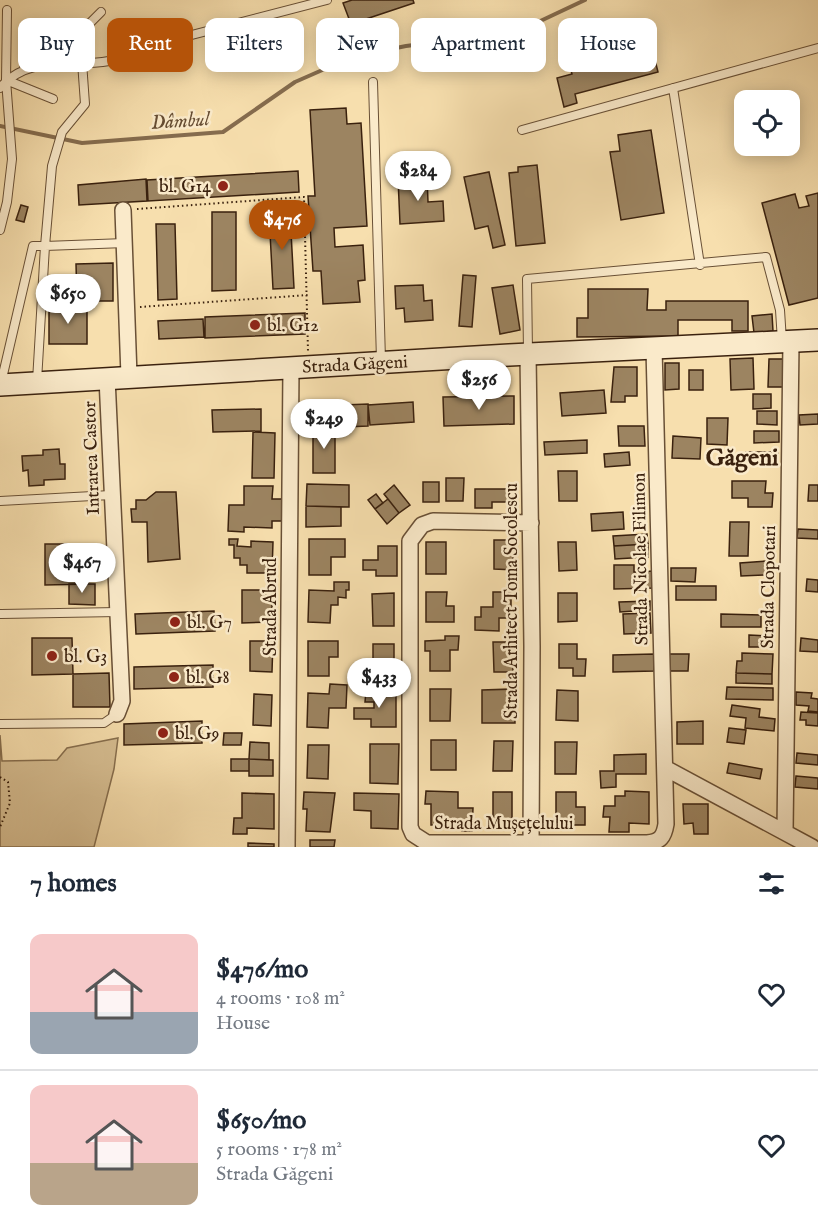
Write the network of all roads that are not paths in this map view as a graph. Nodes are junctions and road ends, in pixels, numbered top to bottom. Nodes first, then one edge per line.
1 (327, 0) edge
2 (7, 10) dead end
3 (101, 12) dead end
4 (95, 18) edge
5 (818, 48) edge
6 (95, 62) edge
7 (18, 72) edge
8 (83, 72) edge
9 (6, 80) junction
10 (373, 82) dead end
11 (0, 88) edge
12 (673, 88) junction
13 (53, 99) dead end
14 (522, 130) dead end
15 (0, 197) edge
16 (7, 202) junction
17 (123, 210) road end
18 (0, 230) edge
19 (125, 243) junction
20 (45, 246) junction
21 (700, 265) junction
22 (818, 340) edge
23 (786, 342) junction
24 (654, 348) junction
25 (528, 354) junction
26 (381, 362) junction
27 (299, 367) junction
28 (129, 376) junction
29 (107, 378) junction
30 (36, 384) junction
31 (0, 386) edge
32 (111, 495) junction
33 (0, 501) edge
34 (531, 523) junction
35 (118, 612) junction
36 (1, 614) edge
37 (117, 714) joint
38 (0, 724) edge
39 (665, 768) junction
40 (785, 832) junction
41 (531, 845) edge
42 (287, 847) edge
43 (812, 847) edge

1 - 6 lane
2 - 9 lane
3 - 4 lane
5 - 12 lane
7 - 9 lane
8 - 20 lane
9 - 11 lane
9 - 13 lane
9 - 16 lane
10 - 26 lane
12 - 14 lane
12 - 21 lane
15 - 16 lane
16 - 18 lane
17 - 19 street
19 - 20 lane
19 - 28 street
20 - 30 lane
20 - 31 lane
21 - 23 lane
21 - 25 lane
22 - 23 main road, Strada Găgeni
23 - 24 main road, Strada Găgeni
23 - 40 street, Strada Clopotari
24 - 25 main road, Strada Găgeni
24 - 39 street, Strada Nicolae Filimon
25 - 26 main road, Strada Găgeni
25 - 34 street, Strada Arhitect Toma Socolescu
26 - 27 main road, Strada Găgeni
27 - 28 main road, Strada Găgeni
27 - 42 street, Strada Abrud
28 - 29 main road, Strada Găgeni
29 - 30 main road, Strada Găgeni
29 - 32 street, Intrarea Castor
30 - 31 main road, Strada Găgeni
32 - 33 lane
32 - 35 street, Intrarea Castor
34 - 41 street, Strada Arhitect Toma Socolescu
34 - 41 street, Strada Mușețelului
35 - 36 lane
35 - 37 street, Intrarea Castor
37 - 38 lane
39 - 40 street
39 - 41 street, Strada Mușețelului
40 - 43 street

